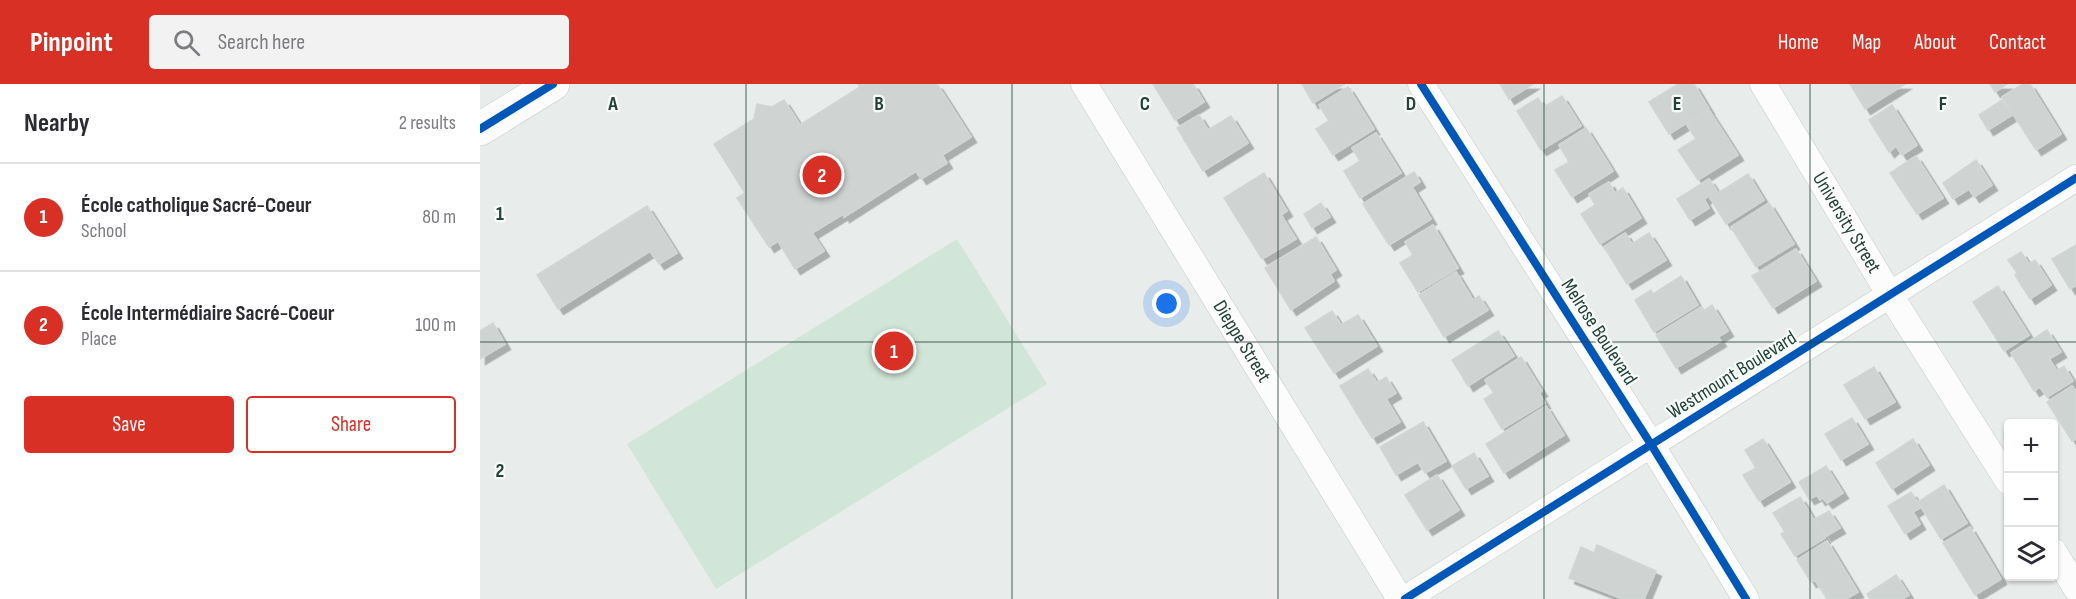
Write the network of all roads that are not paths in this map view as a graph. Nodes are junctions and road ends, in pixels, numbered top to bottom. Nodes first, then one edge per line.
1 (553, 84) edge
2 (1084, 84) edge
3 (1421, 84) edge
4 (1763, 84) edge
5 (480, 129) edge
6 (2076, 178) edge
7 (1890, 295) junction
8 (1652, 446) junction
9 (2004, 476) edge
10 (2058, 559) edge
11 (2076, 588) edge
12 (1400, 599) edge
13 (1405, 599) edge
14 (1746, 599) edge

1 - 5 main road
2 - 12 street, Dieppe Street
3 - 8 street, Melrose Boulevard
4 - 7 street, University Street
6 - 7 street, Westmount Boulevard
7 - 8 street, Westmount Boulevard
7 - 9 street, University Street
8 - 13 street, Westmount Boulevard
8 - 14 street, Melrose Boulevard
10 - 11 street

